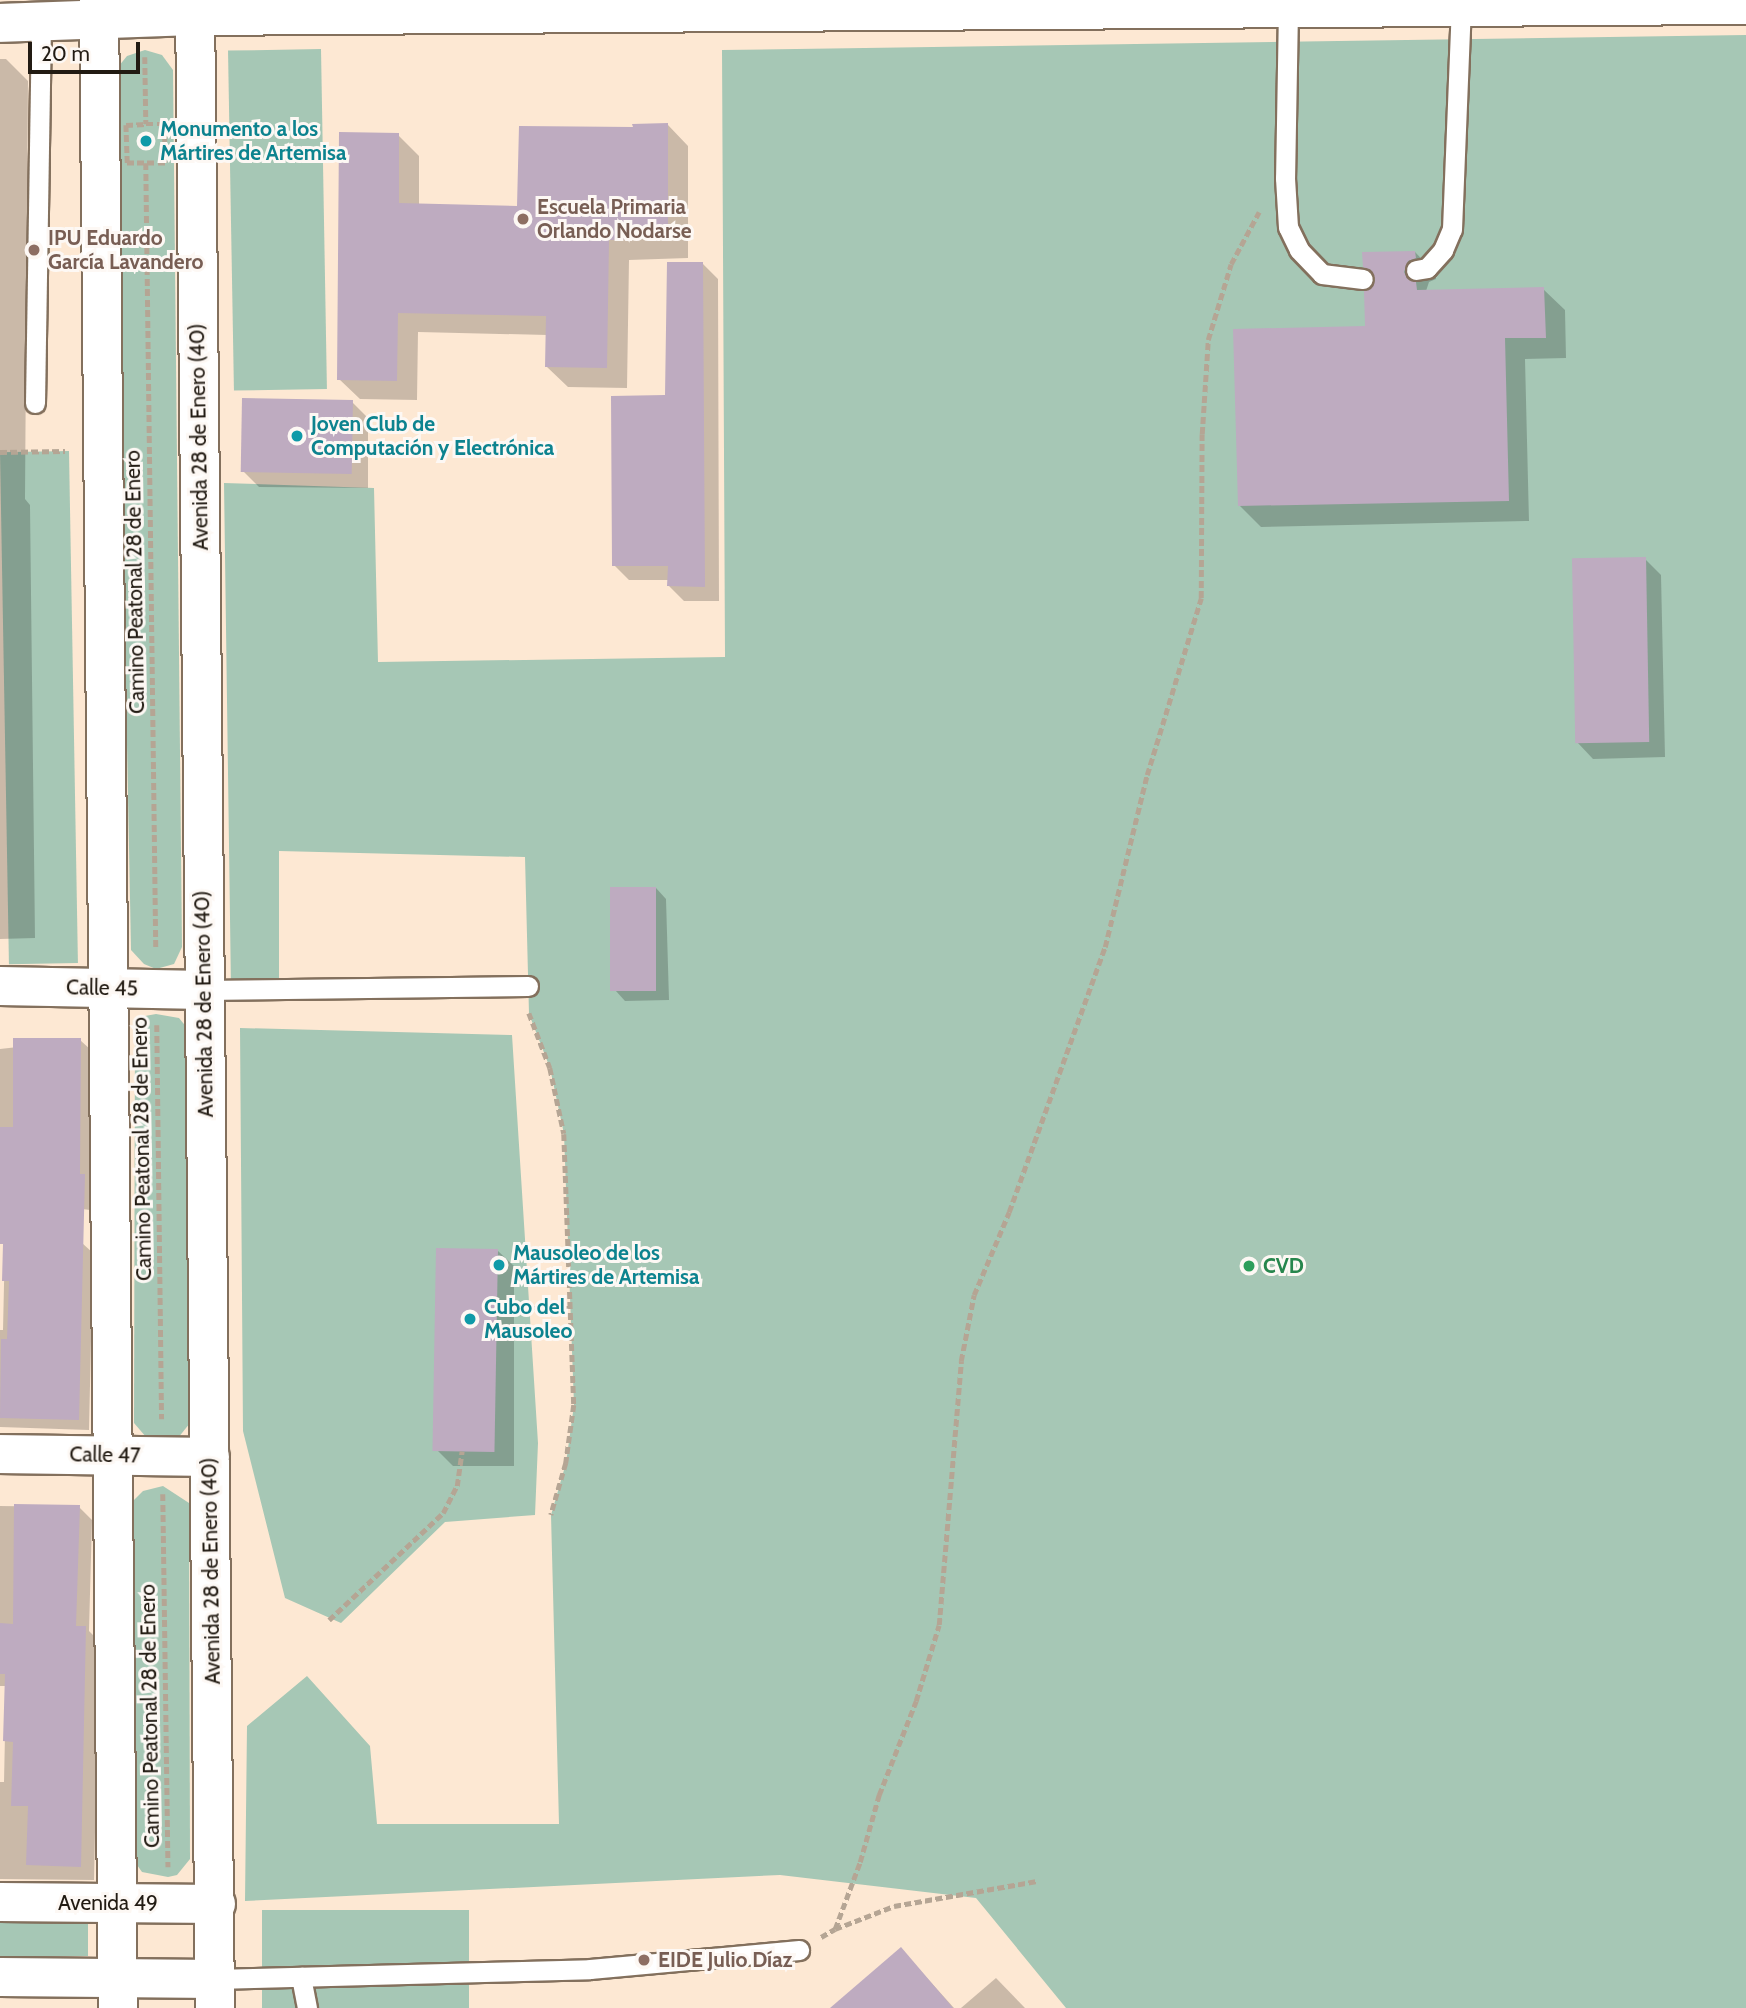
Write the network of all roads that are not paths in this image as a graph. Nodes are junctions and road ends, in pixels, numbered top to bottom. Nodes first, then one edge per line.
1 (1619, 3) edge
2 (1746, 5) edge
3 (195, 8) edge
4 (1461, 8) junction
5 (1288, 9) junction
6 (99, 11) edge
7 (41, 22) junction
8 (0, 23) edge
9 (1416, 270) dead end
10 (1363, 279) dead end
11 (35, 403) dead end
12 (0, 986) edge
13 (528, 986) road end
14 (108, 988) junction
15 (204, 990) junction
16 (0, 1454) edge
17 (112, 1455) junction
18 (210, 1457) junction
19 (0, 1902) edge
20 (116, 1903) junction
21 (216, 1905) junction
22 (799, 1950) road end
23 (0, 1977) edge
24 (301, 1977) junction
25 (117, 1993) edge
26 (215, 1994) edge
27 (307, 2008) edge

1 - 2 main road
1 - 4 main road
3 - 5 main road
3 - 6 main road
3 - 15 main road, Avenida 28 de Enero (40)
4 - 5 main road
4 - 9 lane
5 - 10 lane
6 - 7 main road
6 - 14 main road
7 - 8 main road
7 - 11 lane
12 - 14 main road, Calle 45
13 - 15 lane
14 - 15 main road, Calle 45
14 - 17 main road
15 - 18 main road, Avenida 28 de Enero (40)
16 - 17 main road, Calle 47
17 - 18 main road, Calle 47
17 - 20 main road
18 - 21 main road, Avenida 28 de Enero (40)
19 - 20 main road, Avenida 49
20 - 21 main road, Avenida 49
20 - 25 main road
21 - 26 main road, Avenida 28 de Enero (40)
22 - 24 lane
23 - 25 main road
24 - 26 lane
24 - 27 lane
25 - 26 main road

